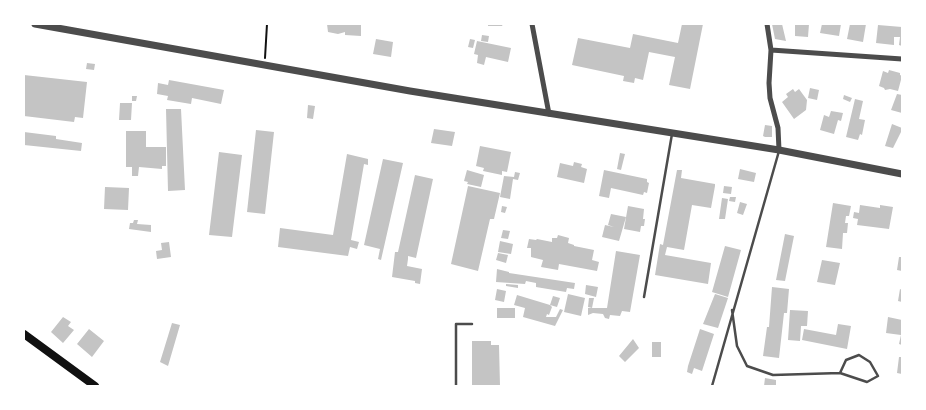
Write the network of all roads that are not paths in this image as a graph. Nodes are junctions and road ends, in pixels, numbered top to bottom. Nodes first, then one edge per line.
1 (35, 24) edge
2 (532, 24) edge
3 (767, 24) edge
4 (771, 50) junction
5 (902, 59) edge
6 (549, 114) junction
7 (672, 133) junction
8 (779, 150) junction
9 (902, 174) edge
10 (644, 297) dead end
11 (732, 310) junction
12 (472, 324) dead end
13 (24, 334) edge
14 (840, 373) junction
15 (94, 386) edge
16 (456, 386) edge
17 (712, 386) edge

1 - 6 street
2 - 6 street
3 - 4 street
4 - 5 street
4 - 8 street
6 - 7 street
7 - 8 street
7 - 10 lane
8 - 9 street
8 - 11 lane
11 - 14 lane
11 - 17 lane
12 - 16 lane
13 - 15 main road
14 - 14 lane

